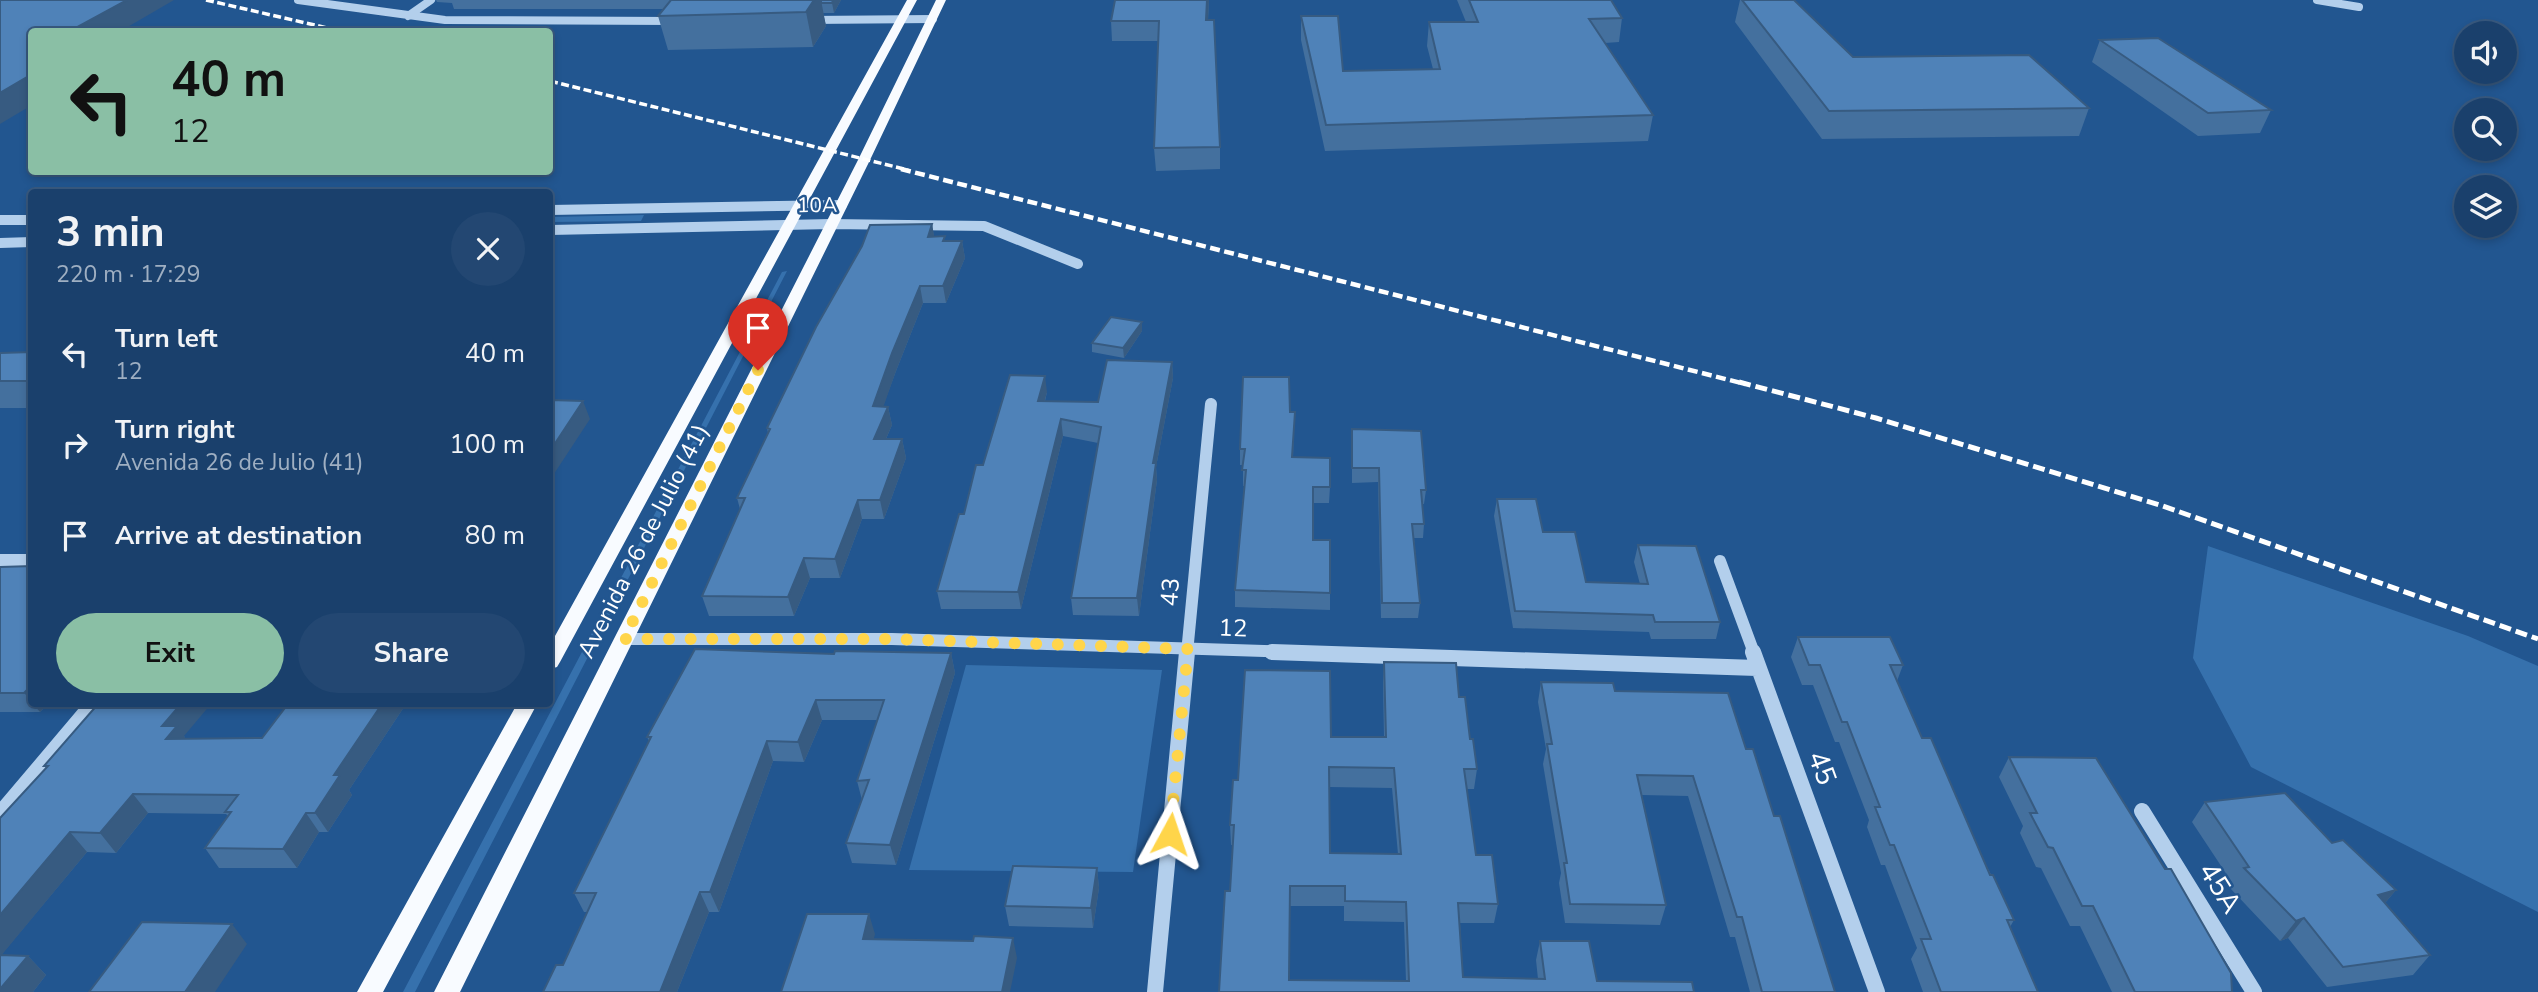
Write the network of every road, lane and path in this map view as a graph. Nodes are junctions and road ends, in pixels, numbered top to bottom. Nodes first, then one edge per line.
1 (298, 0) edge
2 (431, 0) edge
3 (912, 0) edge
4 (941, 0) edge
5 (2317, 0) edge
6 (2359, 8) dead end
7 (408, 16) junction
8 (902, 19) junction
9 (933, 19) junction
10 (794, 20) edge
11 (685, 21) edge
12 (842, 205) junction
13 (798, 206) junction
14 (553, 210) edge
15 (0, 220) edge
16 (28, 220) edge
17 (831, 224) junction
18 (788, 225) junction
19 (553, 230) edge
20 (28, 242) edge
21 (0, 243) edge
22 (1079, 264) dead end
23 (1210, 404) dead end
24 (0, 560) edge
25 (28, 560) edge
26 (1720, 561) dead end
27 (624, 639) junction
28 (1188, 649) junction
29 (553, 656) edge
30 (1757, 668) junction
31 (90, 707) edge
32 (525, 707) edge
33 (2142, 811) dead end
34 (0, 814) edge
35 (370, 992) edge
36 (447, 992) edge
37 (1155, 992) edge
38 (1877, 992) edge
39 (2254, 992) edge

1 - 7 street
2 - 7 street
3 - 8 main road, Avenida 26 de Julio (41)
4 - 9 main road, Avenida 26 de Julio (41)
5 - 6 street
7 - 11 street
8 - 9 street
8 - 10 street
8 - 13 main road, Avenida 26 de Julio (41)
9 - 12 main road, Avenida 26 de Julio (41)
12 - 13 street, 10A
12 - 17 main road, Avenida 26 de Julio (41)
13 - 14 street, 10A
13 - 18 main road, Avenida 26 de Julio (41)
15 - 16 street
17 - 18 street, 10A
17 - 22 street, 10A
17 - 27 main road, Avenida 26 de Julio (41)
18 - 19 street, 10A
18 - 29 main road, Avenida 26 de Julio (41)
20 - 21 street
23 - 28 street, 43
24 - 25 street
26 - 30 street, 45
27 - 28 street, 12
27 - 36 main road, Avenida 26 de Julio (41)
28 - 30 street, 12
28 - 37 street, 43
30 - 38 street, 45
31 - 34 street
32 - 35 main road
33 - 39 street, 45A

